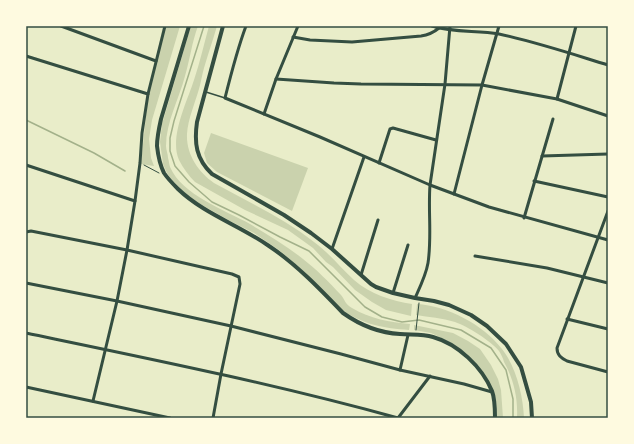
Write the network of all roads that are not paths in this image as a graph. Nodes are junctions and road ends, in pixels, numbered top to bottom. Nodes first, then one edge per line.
1 (61, 26) edge
2 (165, 26) edge
3 (189, 26) edge
4 (223, 26) edge
5 (246, 26) edge
6 (298, 26) edge
7 (432, 26) edge
8 (499, 26) edge
9 (576, 26) edge
10 (439, 28) junction
11 (449, 28) edge
12 (497, 34) junction
13 (293, 37) junction
14 (569, 53) junction
15 (26, 56) edge
16 (156, 61) junction
17 (608, 65) edge
18 (276, 79) junction
19 (445, 84) junction
20 (482, 85) junction
21 (205, 92) junction
22 (148, 94) junction
23 (225, 98) junction
24 (557, 99) junction
25 (264, 114) junction
26 (608, 116) edge
27 (553, 119) dead end
28 (436, 140) junction
29 (608, 154) edge
30 (542, 156) junction
31 (364, 157) junction
32 (379, 162) junction
33 (26, 165) edge
34 (534, 181) junction
35 (430, 185) junction
36 (454, 194) junction
37 (608, 197) edge
38 (135, 201) junction
39 (608, 212) edge
40 (524, 218) junction
41 (378, 220) dead end
42 (26, 232) edge
43 (598, 238) junction
44 (608, 240) edge
45 (408, 245) dead end
46 (332, 249) junction
47 (127, 250) junction
48 (475, 256) dead end
49 (361, 275) junction
50 (584, 276) junction
51 (26, 282) edge
52 (608, 283) edge
53 (393, 293) junction
54 (417, 300) junction
55 (117, 301) junction
56 (567, 319) junction
57 (231, 326) junction
58 (608, 330) edge
59 (26, 333) edge
60 (408, 335) junction
61 (106, 350) junction
62 (400, 370) junction
63 (608, 372) edge
64 (221, 374) junction
65 (430, 376) junction
66 (26, 386) edge
67 (492, 392) junction
68 (93, 401) junction
69 (170, 418) edge
70 (213, 418) edge
71 (398, 418) edge
72 (495, 418) edge
73 (532, 418) edge

1 - 16 street
2 - 16 street
3 - 60 street
4 - 21 street
5 - 23 street
6 - 13 street
7 - 10 street
8 - 12 street
9 - 14 street
10 - 11 street
10 - 13 street
11 - 12 street
11 - 19 street
12 - 14 street
12 - 20 street
13 - 18 street
14 - 17 street
14 - 24 street
15 - 22 street
16 - 22 street
18 - 19 street
18 - 25 street
19 - 20 street
19 - 28 street
20 - 24 street
20 - 36 street
21 - 23 lane
21 - 46 street
22 - 38 street
23 - 25 street
24 - 26 street
25 - 31 street
27 - 30 street
28 - 32 street
28 - 35 street
29 - 30 street
30 - 34 street
31 - 32 street
31 - 46 street
32 - 35 street
33 - 38 street
34 - 37 street
34 - 40 street
35 - 36 street
35 - 54 street
36 - 40 street
38 - 47 street
39 - 43 street
40 - 43 street
41 - 49 street
42 - 47 street
43 - 44 street
43 - 50 street
45 - 53 street
46 - 49 street
47 - 55 street
47 - 57 street
48 - 50 street
49 - 53 street
50 - 52 street
50 - 56 street
51 - 55 street
53 - 54 street
54 - 73 street
55 - 57 street
55 - 61 street
56 - 58 street
56 - 63 street
57 - 62 street
57 - 64 street
59 - 61 street
60 - 62 street
60 - 67 street
61 - 64 street
61 - 68 street
62 - 65 street
64 - 70 street
64 - 71 street
65 - 67 street
65 - 71 street
66 - 68 street
67 - 72 street
68 - 69 street

